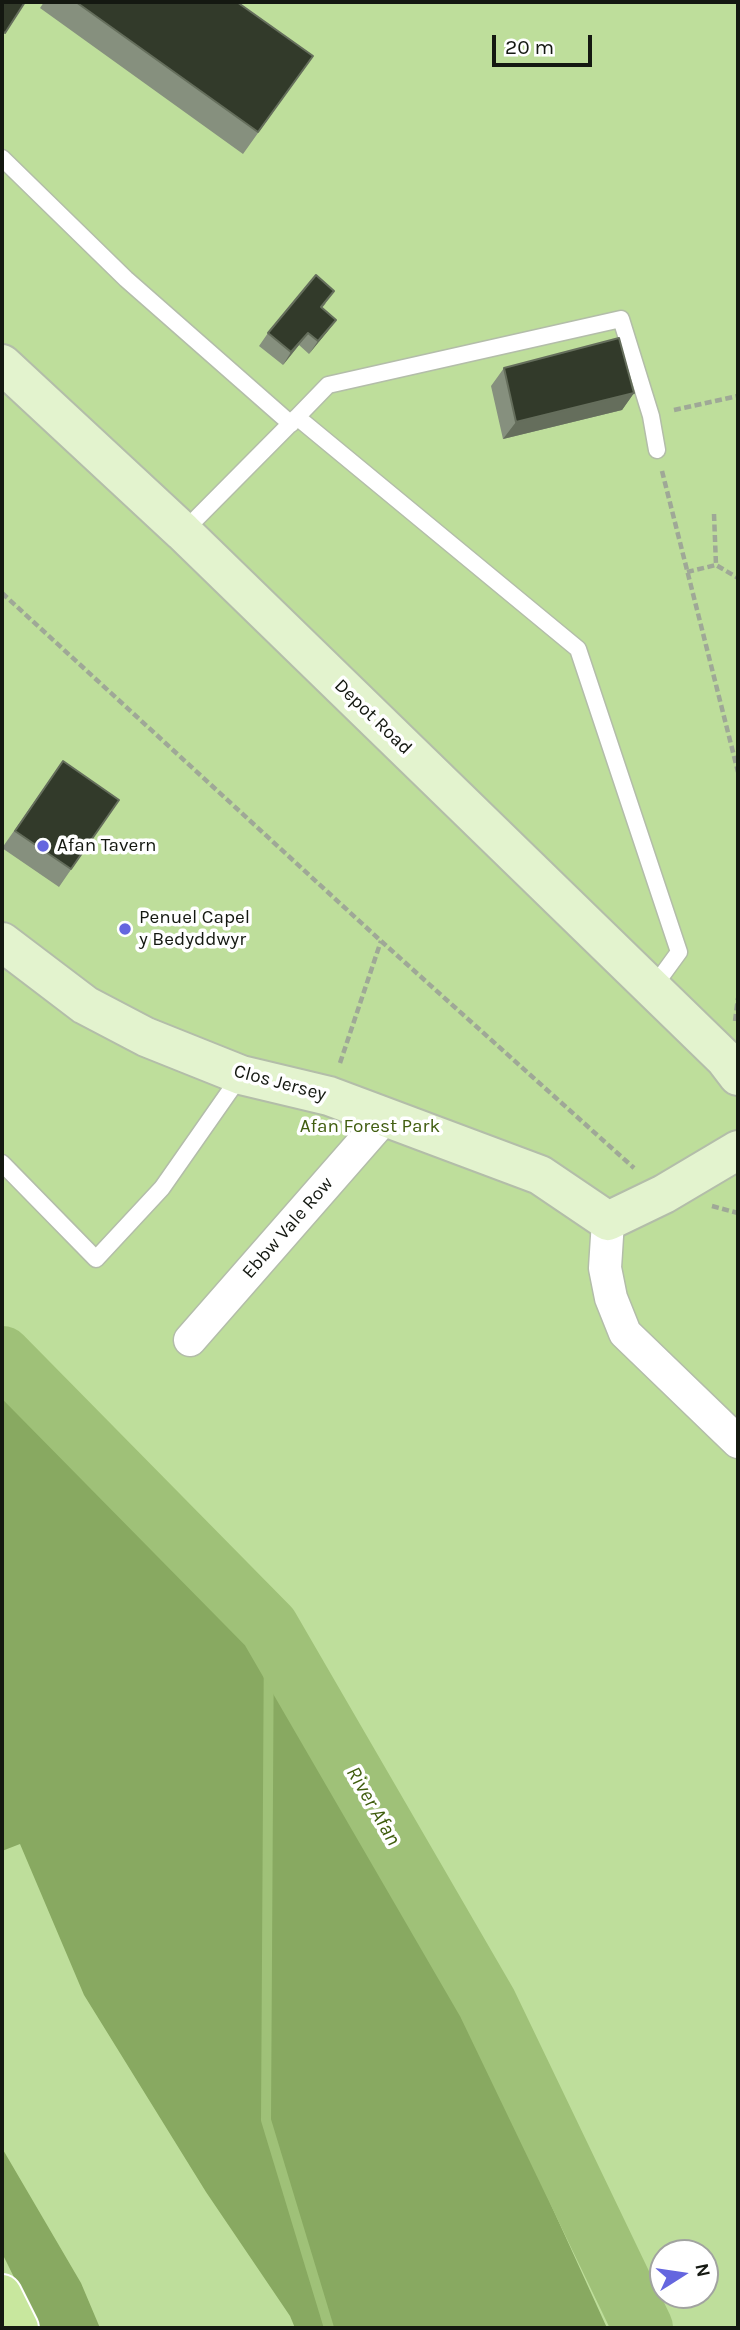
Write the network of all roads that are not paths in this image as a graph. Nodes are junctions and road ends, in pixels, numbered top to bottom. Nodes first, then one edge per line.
1 (2, 158) edge
2 (2, 364) edge
3 (294, 420) junction
4 (657, 450) road end
5 (183, 532) junction
6 (2, 942) edge
7 (652, 989) junction
8 (241, 1075) junction
9 (738, 1076) edge
10 (386, 1116) junction
11 (738, 1150) edge
12 (2, 1163) edge
13 (608, 1221) junction
14 (190, 1340) dead end
15 (738, 1442) edge
16 (2, 2294) edge
17 (19, 2328) edge

1 - 3 lane
2 - 5 main road, Depot Road
3 - 4 lane
3 - 5 lane
3 - 7 lane
5 - 7 main road, Depot Road
6 - 8 main road, Clos Jersey
7 - 9 main road, Depot Road
8 - 10 main road, Clos Jersey
8 - 12 lane
10 - 13 main road, Clos Jersey
10 - 14 street, Ebbw Vale Row
11 - 13 main road
13 - 15 street
16 - 17 main road

